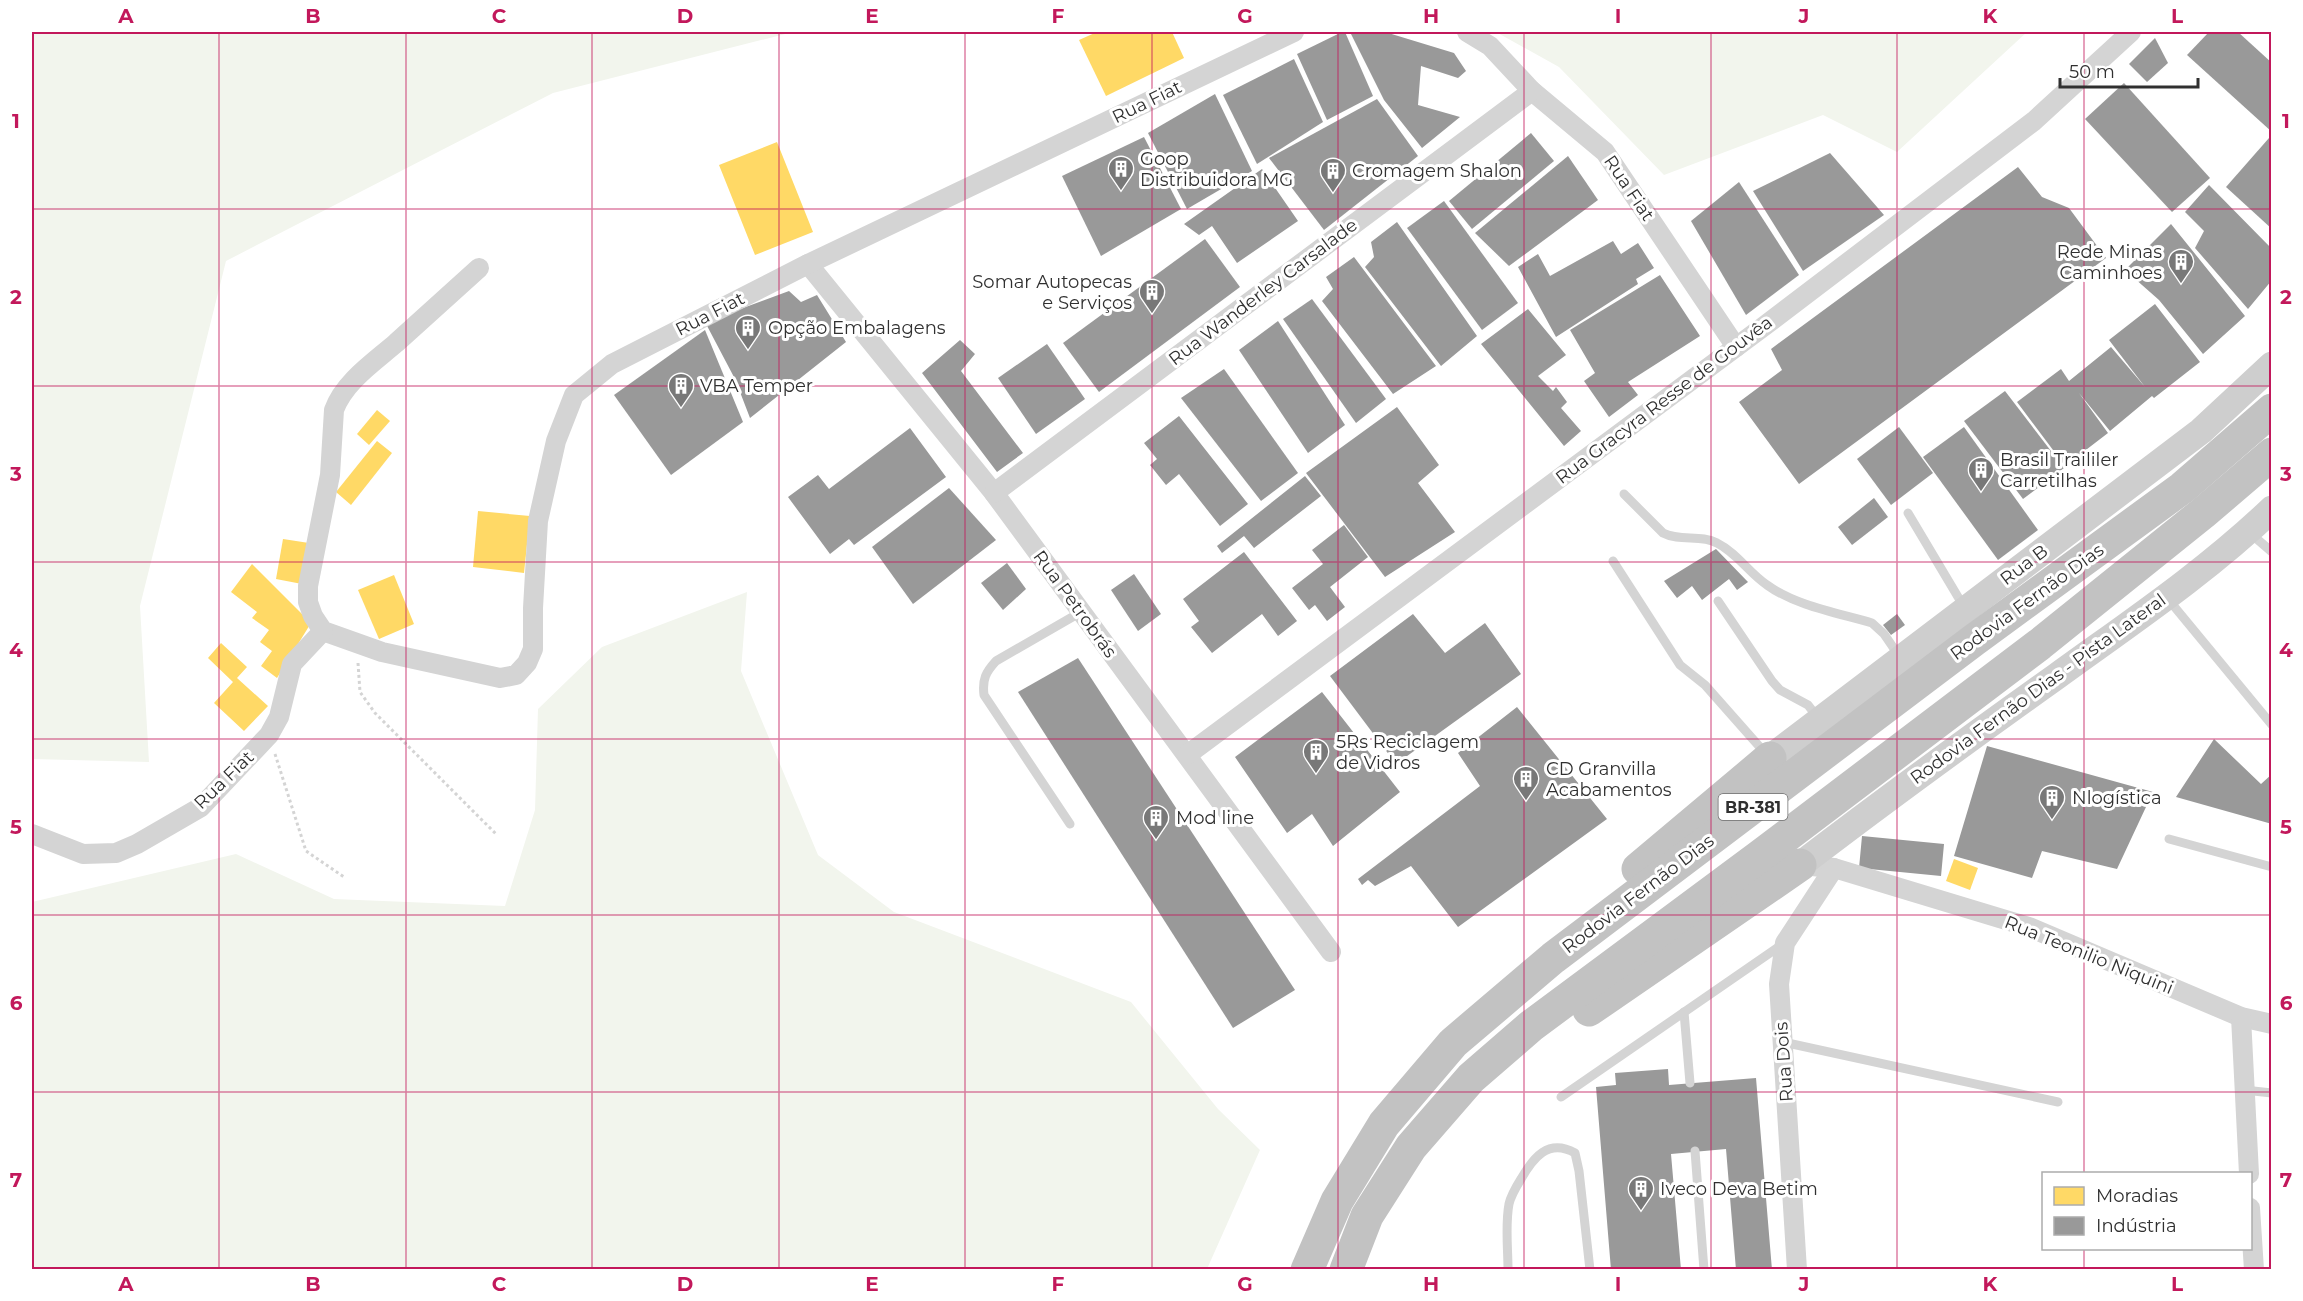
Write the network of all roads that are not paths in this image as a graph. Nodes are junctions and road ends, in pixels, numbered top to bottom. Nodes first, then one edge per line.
1 (1294, 32) edge
2 (1467, 32) edge
3 (2131, 32) edge
4 (1532, 91) junction
5 (808, 264) junction
6 (479, 268) dead end
7 (1736, 346) junction
8 (2271, 365) edge
9 (2271, 410) edge
10 (2271, 454) edge
11 (2271, 474) edge
12 (994, 494) junction
13 (1624, 494) dead end
14 (2271, 509) edge
15 (1908, 513) dead end
16 (2203, 513) junction
17 (2248, 531) junction
18 (2271, 552) edge
19 (1613, 561) dead end
20 (2167, 597) junction
21 (1719, 601) dead end
22 (1966, 609) junction
23 (1081, 612) junction
24 (323, 631) junction
25 (1901, 658) junction
26 (1820, 720) junction
27 (2271, 725) edge
28 (1187, 755) junction
29 (1770, 758) junction
30 (1070, 824) dead end
31 (32, 834) edge
32 (2169, 839) dead end
33 (1800, 865) junction
34 (2271, 867) edge
35 (1834, 868) junction
36 (1785, 943) junction
37 (1331, 952) dead end
38 (1552, 958) junction
39 (1684, 1012) junction
40 (2241, 1017) junction
41 (2271, 1024) edge
42 (1531, 1026) junction
43 (1783, 1042) junction
44 (1690, 1083) dead end
45 (2244, 1090) junction
46 (2271, 1093) edge
47 (1561, 1097) dead end
48 (2058, 1102) dead end
49 (1695, 1151) dead end
50 (2248, 1172) edge
51 (2252, 1238) edge
52 (1307, 1269) edge
53 (1346, 1269) edge
54 (1508, 1269) edge
55 (1590, 1269) edge
56 (1704, 1269) edge
57 (1797, 1269) edge
58 (2254, 1269) edge

1 - 5 street, Rua Fiat
2 - 4 street, Rua Fiat
3 - 7 street, Rua Gracyra Resse de Gouvêa
4 - 7 street, Rua Fiat
4 - 12 street, Rua Wanderley Carsalade
5 - 12 street, Rua Petrobrás
5 - 24 street, Rua Fiat
6 - 24 street
7 - 28 street, Rua Gracyra Resse de Gouvêa
8 - 22 street, Rua B
9 - 38 highway, Rodovia Fernão Dias / BR-381
10 - 16 highway, Rodovia Fernão Dias / BR-381
11 - 16 highway, BR-381
12 - 23 street, Rua Petrobrás
13 - 25 lane
14 - 17 street, Rodovia Fernão Dias - Pista Lateral
15 - 22 lane
16 - 42 highway, Rodovia Fernão Dias / BR-381
17 - 18 lane
17 - 20 street, Rodovia Fernão Dias - Pista Lateral
19 - 29 lane
20 - 27 lane
20 - 33 street, Rodovia Fernão Dias - Pista Lateral
21 - 26 lane
22 - 25 street, Rua B
23 - 28 street, Rua Petrobrás
23 - 30 lane
24 - 31 street, Rua Fiat
25 - 26 street, Rua B
26 - 29 street, Rua B
28 - 37 street, Rua Petrobrás
29 - 38 highway
32 - 34 lane
33 - 35 street, Rua Teonilio Niquini
33 - 42 highway
35 - 36 street, Rua Dois
35 - 40 street, Rua Teonilio Niquini
36 - 39 lane
36 - 43 street, Rua Dois
38 - 52 highway, Rodovia Fernão Dias / BR-381
39 - 44 lane
39 - 47 lane
40 - 41 street, Rua Teonilio Niquini
40 - 45 street
42 - 53 highway, Rodovia Fernão Dias / BR-381
43 - 48 lane
43 - 57 street, Rua Dois
45 - 46 lane
45 - 50 street
49 - 56 lane
51 - 58 street
54 - 55 lane

